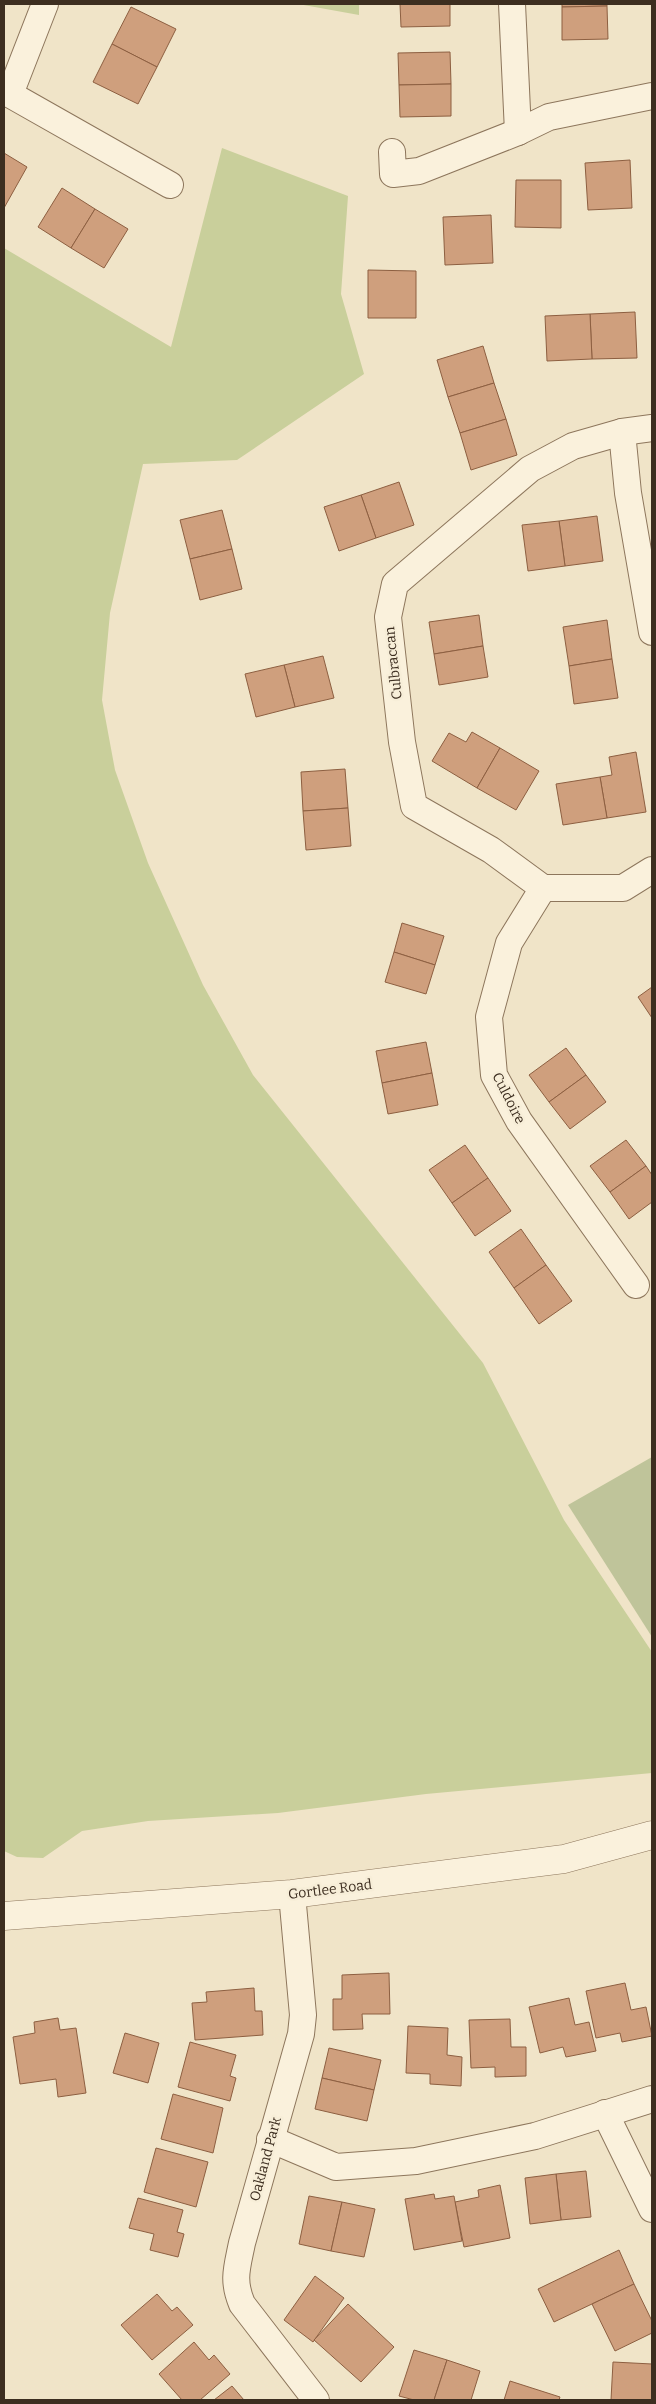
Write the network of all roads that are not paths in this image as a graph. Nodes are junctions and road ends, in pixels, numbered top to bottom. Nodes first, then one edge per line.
1 (45, 4) edge
2 (512, 4) edge
3 (7, 93) edge
4 (652, 96) edge
5 (518, 132) junction
6 (392, 152) dead end
7 (170, 185) dead end
8 (652, 428) edge
9 (622, 432) junction
10 (652, 632) edge
11 (652, 870) edge
12 (543, 888) junction
13 (636, 1285) dead end
14 (652, 1835) edge
15 (292, 1894) junction
16 (4, 1916) edge
17 (652, 2099) edge
18 (605, 2113) junction
19 (270, 2139) junction
20 (652, 2210) edge
21 (316, 2400) edge

1 - 3 street
2 - 5 street
3 - 7 street
4 - 5 street
5 - 6 street
8 - 9 street
9 - 10 street
9 - 12 street, Culbraccan
11 - 12 street
12 - 13 street, Culdoire
14 - 15 street, Gortlee Road
15 - 16 street, Gortlee Road
15 - 19 street, Oakland Park
17 - 18 street
18 - 19 street
18 - 20 street
19 - 21 street, Oakland Park

